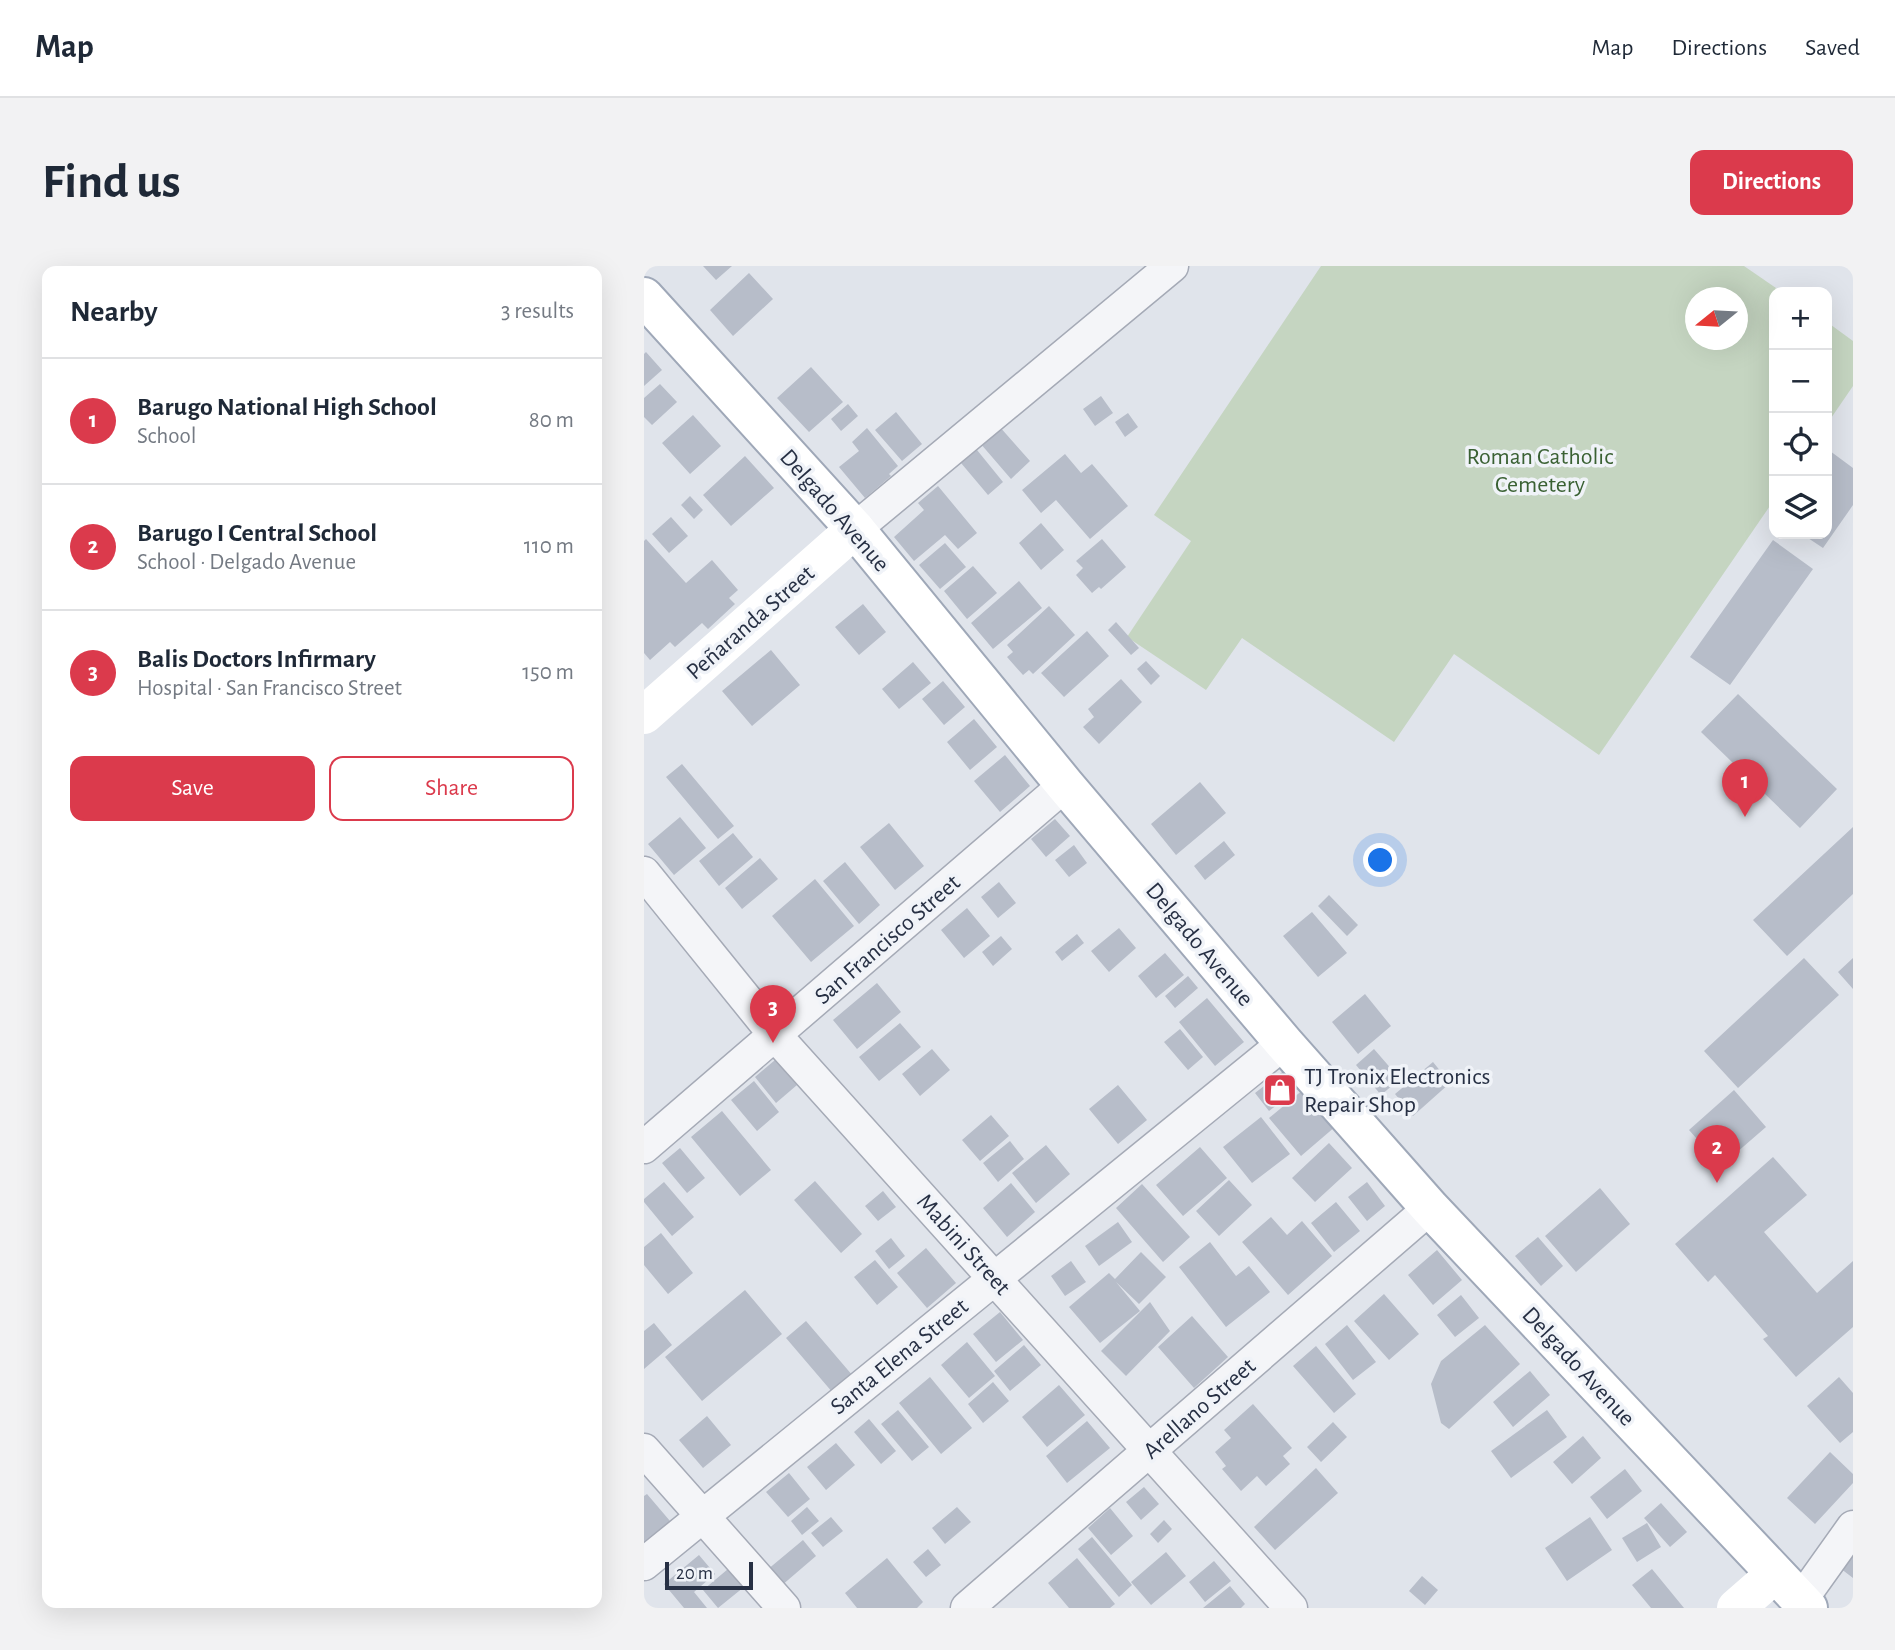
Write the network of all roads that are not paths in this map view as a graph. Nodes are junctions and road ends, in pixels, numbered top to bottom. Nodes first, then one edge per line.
1 (1172, 266) edge
2 (644, 297) edge
3 (855, 529) junction
4 (644, 715) edge
5 (1065, 785) junction
6 (644, 873) edge
7 (775, 1035) junction
8 (1284, 1043) junction
9 (644, 1147) edge
10 (1430, 1208) junction
11 (995, 1278) junction
12 (644, 1450) edge
13 (1150, 1451) junction
14 (703, 1516) junction
15 (1853, 1527) edge
16 (644, 1564) edge
17 (1795, 1594) edge
18 (784, 1608) edge
19 (967, 1608) edge
20 (1291, 1608) edge
21 (1736, 1608) edge

1 - 3 street
2 - 3 main road, Delgado Avenue
3 - 4 main road, Peñaranda Street
3 - 5 main road, Delgado Avenue
5 - 7 street, San Francisco Street
5 - 8 main road, Delgado Avenue
6 - 7 street, Mabini Street
7 - 9 street, San Francisco Street
7 - 11 street, Mabini Street
8 - 10 main road, Delgado Avenue
8 - 11 street, Santa Elena Street
10 - 13 street, Arellano Street
10 - 17 main road, Delgado Avenue
11 - 13 street, Mabini Street
11 - 14 street, Santa Elena Street
12 - 14 street
13 - 19 street, Arellano Street
13 - 20 street, Mabini Street
14 - 16 street, Santa Elena Street
14 - 18 street
15 - 17 street
17 - 21 main road

